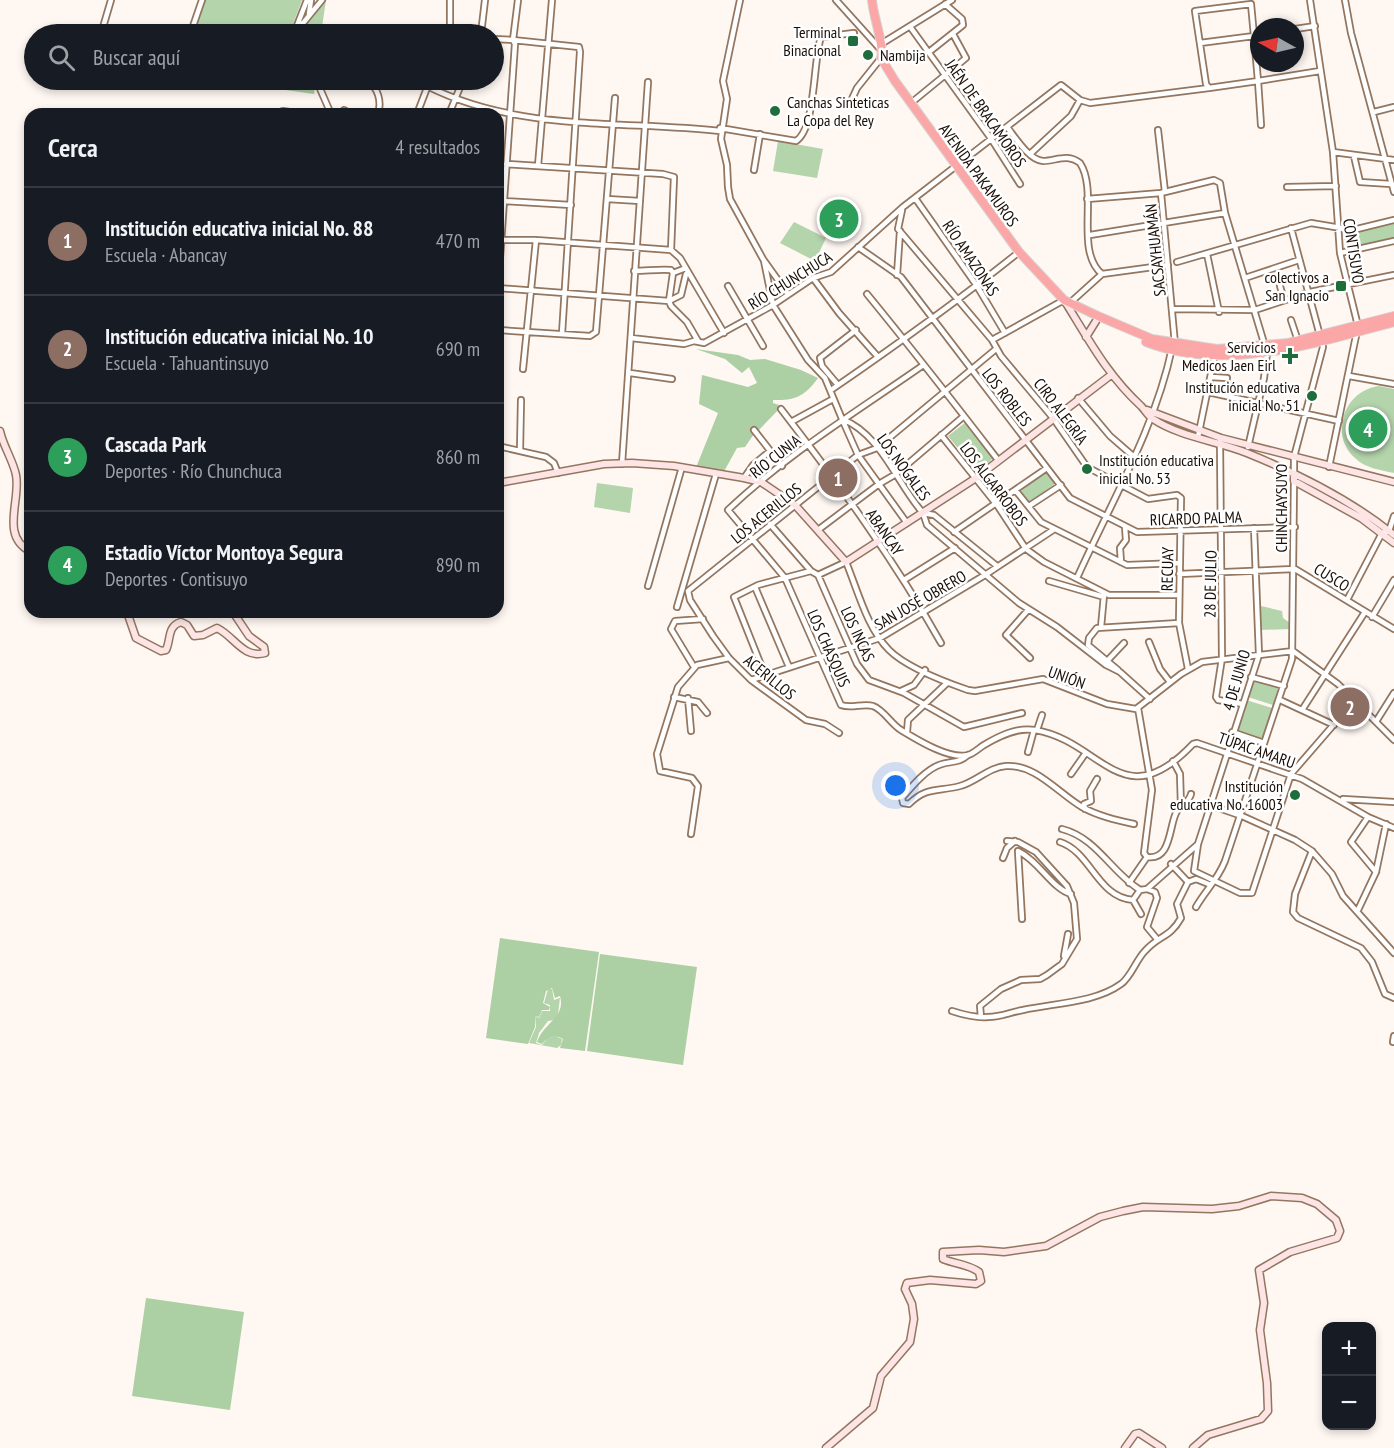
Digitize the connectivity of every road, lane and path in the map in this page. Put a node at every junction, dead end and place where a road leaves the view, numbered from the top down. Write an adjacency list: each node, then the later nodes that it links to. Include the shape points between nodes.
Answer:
1 (111, 0): 19 (street)
2 (202, 0): 20 (street)
3 (309, 0): 17 (street); 21 (street)
4 (322, 0): 17 (street)
5 (450, 0): 23 (street)
6 (485, 0): 24 (street)
7 (518, 0): 32 (street)
8 (552, 0): 33 (street)
9 (740, 0): 68 (street, via 723,81 727,99)
10 (836, 0): 35 (street)
11 (872, 0): 35 (highway)
12 (952, 0): 16 (street)
13 (1310, 0): 25 (street, CONTISUYO)
14 (1345, 0): 59 (street)
15 (1251, 2): 18 (street); 34 (street, via 1195,11)
16 (945, 4): 26 (street); 29 (street, via 963,22)
17 (309, 14): 22 (street)
18 (1254, 18)
19 (104, 24)
20 (194, 24)
21 (298, 24)
22 (301, 24)
23 (450, 24)
24 (482, 24)
25 (1315, 26): 27 (street); 37 (street, CONTISUYO)
26 (911, 28): 35 (street); 36 (street, JAÉN DE BRACAMOROS)
27 (1304, 28)
28 (854, 33): 70 (street, via 821,37 801,138 796,141)
29 (952, 34): 36 (street); 39 (street, via 966,57)
30 (1250, 37): 34 (street)
31 (504, 39): 32 (street)
32 (513, 39): 33 (street); 61 (street)
33 (548, 43): 62 (street); 63 (street, via 579,47)
34 (1200, 43): 42 (street)
35 (882, 52): 51 (street); 52 (highway, AVENIDA PAKAMUROS)
36 (929, 52): 39 (street, JAÉN DE BRACAMOROS)
37 (1320, 71): 40 (street); 72 (street, CONTISUYO)
38 (1258, 72): 40 (street)
39 (945, 76): 52 (street); 71 (street, JAÉN DE BRACAMOROS)
40 (1258, 81): 42 (street); 65 (street)
41 (648, 82): 66 (street)
42 (1209, 88): 50 (street, via 1090,103)
43 (321, 90): 54 (street)
44 (377, 90): 55 (street)
45 (426, 90): 56 (street)
46 (436, 90): 48 (street)
47 (459, 90): 48 (street)
48 (455, 98): 57 (street); 58 (street)
49 (615, 98): 64 (street)
50 (1080, 100): 67 (street, RÍO CHUNCHUCA, via 1061,85); 73 (street, via 1071,116)
51 (851, 101)
52 (911, 103): 80 (highway, AVENIDA PAKAMUROS)
53 (1394, 107): 59 (street)
54 (328, 108)
55 (380, 108)
56 (419, 108)
57 (451, 108)
58 (479, 108)
59 (1374, 112): 75 (street)
60 (504, 114): 61 (street)
61 (511, 115): 62 (street); 77 (street)
62 (542, 119): 63 (street); 78 (street)
63 (577, 123): 64 (street); 79 (street)
64 (611, 125): 66 (street); 81 (street)
65 (1261, 125)
66 (646, 126): 68 (street); 83 (street)
67 (1007, 127): 71 (street, RÍO CHUNCHUCA); 73 (street)
68 (720, 129): 70 (street); 118 (street, via 730,199)
69 (1158, 130): 90 (street)
70 (760, 135): 82 (street)
71 (992, 140): 80 (street, RÍO CHUNCHUCA); 84 (street, JAÉN DE BRACAMOROS)
72 (1333, 152): 74 (street); 86 (street, CONTISUYO)
73 (1030, 154): 92 (street, via 1041,160 1067,158 1080,163)
74 (1354, 156): 75 (street); 85 (street, via 1360,182)
75 (1387, 160): 76 (street); 85 (street)
76 (1394, 160)
77 (506, 164): 78 (street); 88 (street)
78 (538, 166): 79 (street)
79 (573, 168): 81 (street); 96 (street)
80 (956, 168): 91 (street, RÍO CHUNCHUCA); 114 (highway, AVENIDA PAKAMUROS)
81 (609, 170): 83 (street); 93 (street)
82 (754, 170)
83 (641, 174): 95 (street); 113 (street, via 674,177)
84 (1020, 184)
85 (1391, 184): 89 (street)
86 (1336, 186): 87 (street); 101 (street, CONTISUYO)
87 (1287, 187)
88 (504, 189)
89 (1394, 192)
90 (1163, 193): 92 (street, SACSAYHUAMÁN); 98 (street, via 1217,181); 100 (street, SACSAYHUAMÁN)
91 (915, 198): 97 (street, RÍO CHUNCHUCA); 132 (street, RÍO AMAZONAS)
92 (1087, 199): 104 (street)
93 (607, 200): 95 (street); 109 (street)
94 (504, 201): 96 (street)
95 (640, 201): 110 (street)
96 (571, 205): 108 (street)
97 (903, 207): 103 (street); 112 (street, RÍO CHUNCHUCA)
98 (1225, 213): 100 (street); 111 (street)
99 (1394, 219): 101 (street, via 1353,230)
100 (1164, 225): 104 (street); 120 (street, SACSAYHUAMÁN)
101 (1337, 227): 102 (street, via 1313,223); 115 (street, CONTISUYO)
102 (1291, 228): 111 (street); 117 (street, CHINCHAYSUYO)
103 (900, 231): 126 (street); 142 (street, CIRO ALEGRÍA)
104 (1090, 235): 125 (street, via 1090,258)
105 (504, 240): 106 (street)
106 (536, 240): 108 (street); 135 (street)
107 (1394, 241): 115 (street)
108 (570, 242): 109 (street); 137 (street)
109 (603, 245): 110 (street); 140 (street)
110 (637, 246): 113 (street); 122 (street)
111 (1235, 246): 116 (street); 129 (street)
112 (858, 248): 126 (street, LOS ROBLES); 128 (street, RÍO CHUNCHUCA, via 831,272)
113 (671, 250): 121 (street)
114 (1019, 252): 132 (street); 145 (highway, AVENIDA PAKAMUROS)
115 (1340, 253): 130 (street, CONTISUYO)
116 (1207, 254): 119 (street); 149 (street)
117 (1299, 260): 129 (street); 136 (street, CHINCHAYSUYO)
118 (764, 261): 138 (street); 146 (street)
119 (1177, 262)
120 (1168, 265): 125 (street); 147 (street, SACSAYHUAMÁN)
121 (686, 268): 123 (street); 124 (street)
122 (634, 271): 123 (street); 141 (street)
123 (673, 273): 144 (street)
124 (689, 274): 144 (street, via 681,295); 161 (street)
125 (1102, 274): 145 (street)
126 (897, 275): 151 (street, LOS ROBLES)
127 (1394, 275): 130 (street)
128 (813, 278): 138 (street, RÍO CHUNCHUCA); 159 (street)
129 (1245, 278): 148 (street)
130 (1346, 285): 136 (street); 156 (street, CONTISUYO)
131 (728, 286): 153 (street)
132 (977, 286): 142 (street); 162 (street, RÍO AMAZONAS)
133 (1280, 286): 143 (street)
134 (504, 288): 135 (street)
135 (532, 291): 137 (street); 158 (street)
136 (1310, 292): 143 (street); 165 (street, CHINCHAYSUYO)
137 (565, 294): 140 (street); 160 (street)
138 (789, 294): 146 (street, RÍO CHUNCHUCA)
139 (867, 294): 166 (street)
140 (600, 296): 141 (street); 160 (street, via 593,335)
141 (632, 298): 144 (street); 164 (street)
142 (956, 299): 151 (street); 167 (street, CIRO ALEGRÍA)
143 (1284, 300): 148 (street)
144 (669, 301): 169 (street, via 687,321)
145 (1067, 301): 152 (highway, AVENIDA PAKAMUROS); 162 (street); 163 (street)
146 (773, 305): 153 (street, RÍO CHUNCHUCA); 187 (street, LOS NOGALES)
147 (1173, 309): 149 (street); 171 (street, SACSAYHUAMÁN)
148 (1255, 310): 149 (street); 173 (street)
149 (1219, 312)
150 (1394, 316): 156 (highway, AVENIDA PAKAMUROS)
151 (930, 318): 166 (street); 178 (street, LOS ROBLES)
152 (1097, 318): 163 (street); 171 (highway, AVENIDA PAKAMUROS)
153 (748, 320): 161 (street, RÍO CHUNCHUCA); 170 (street)
154 (1291, 320): 168 (street)
155 (1394, 322): 156 (highway, AVENIDA PAKAMUROS)
156 (1357, 329): 165 (highway, AVENIDA PAKAMUROS); 181 (street, CONTISUYO)
157 (504, 330): 158 (street)
158 (529, 330): 160 (street); 177 (street)
159 (856, 330): 175 (street); 186 (street, via 820,358)
160 (562, 333)
161 (724, 333): 169 (street, RÍO CHUNCHUCA)
162 (1005, 333): 167 (street)
163 (1086, 337): 180 (street)
164 (631, 338): 169 (street, RÍO CHUNCHUCA); 179 (street)
165 (1321, 338): 168 (highway, AVENIDA PAKAMUROS); 173 (highway, AVENIDA PAKAMUROS); 195 (street, CHINCHAYSUYO, via 1323,347)
166 (905, 340): 175 (street); 176 (street)
167 (992, 340): 172 (street, CIRO ALEGRÍA)
168 (1298, 341): 173 (highway, AVENIDA PAKAMUROS)
169 (698, 342)
170 (763, 346)
171 (1173, 346): 174 (highway, AVENIDA PAKAMUROS); 197 (street, SACSAYHUAMÁN)
172 (996, 349): 178 (street, LOS ACERILLOS); 198 (street, CIRO ALEGRÍA)
173 (1267, 350): 174 (highway, AVENIDA PAKAMUROS); 193 (street)
174 (1216, 352): 182 (street)
175 (878, 357): 186 (street)
176 (922, 366): 188 (street); 199 (street, RÍO CUNIA)
177 (524, 369)
178 (970, 369): 188 (street, LOS ACERILLOS); 206 (street, LOS ROBLES)
179 (630, 372): 184 (street); 219 (street)
180 (1111, 375): 190 (street); 197 (street)
181 (1349, 376): 185 (street); 200 (street, CONTISUYO)
182 (1211, 377): 183 (street); 189 (street)
183 (1227, 378)
184 (672, 379)
185 (1394, 384)
186 (838, 385): 187 (street)
187 (831, 390): 191 (street, LOS NOGALES)
188 (947, 391): 196 (street); 211 (street, LOS ACERILLOS)
189 (1208, 392): 193 (street); 204 (street)
190 (1078, 398): 198 (street); 216 (street)
191 (833, 399): 199 (street, LOS NOGALES); 201 (street)
192 (521, 400): 212 (street)
193 (1258, 404): 195 (street); 208 (street)
194 (781, 410): 201 (street, ABANCAY)
195 (1305, 414): 200 (street); 217 (street, CHINCHAYSUYO)
196 (964, 416): 205 (street); 218 (street)
197 (1153, 416): 204 (street); 216 (street, SACSAYHUAMÁN)
198 (1053, 418): 206 (street); 236 (street, CIRO ALEGRÍA, via 1087,467)
199 (842, 419): 209 (street, RÍO CUNIA); 211 (street, LOS NOGALES, via 853,424); 215 (street)
200 (1339, 421): 222 (street, CONTISUYO)
201 (790, 422): 209 (street, ABANCAY)
202 (0, 430): 259 (street, via 17,477 10,527)
203 (754, 430): 213 (street)
204 (1199, 433): 207 (street)
205 (941, 435): 226 (street); 230 (street, LOS ALGARROBOS)
206 (1026, 440): 218 (street); 223 (street, RICARDO PALMA)
207 (1220, 441): 208 (street); 214 (street); 250 (street, 28 DE JULIO)
208 (1248, 445): 214 (street); 217 (street)
209 (808, 446): 220 (street, RÍO CUNIA); 227 (street, ABANCAY)
210 (504, 447): 212 (street)
211 (877, 448): 215 (street, LOS ACERILLOS); 226 (street, LOS NOGALES)
212 (520, 451): 224 (street, via 551,459)
213 (770, 451): 220 (street); 229 (street)
214 (1246, 453): 228 (street)
215 (858, 455): 227 (street, LOS ACERILLOS); 234 (street)
216 (1133, 456): 236 (street, SACSAYHUAMÁN)
217 (1294, 457): 222 (street); 228 (street, CHINCHAYSUYO)
218 (998, 460): 230 (street)
219 (622, 464): 221 (street); 224 (street)
220 (782, 466): 232 (street, RÍO CUNIA)
221 (682, 467): 225 (street); 279 (street)
222 (1329, 467): 233 (street)
223 (1047, 468): 235 (street, RICARDO PALMA); 237 (street)
224 (558, 473): 231 (street)
225 (716, 474): 229 (street); 284 (street)
226 (896, 474): 234 (street); 242 (street, LOS NOGALES)
227 (831, 476): 238 (street, LOS ACERILLOS); 239 (street, ABANCAY)
228 (1294, 477): 248 (street, CHINCHAYSUYO); 255 (street, via 1364,512)
229 (744, 478): 232 (street)
230 (976, 478): 240 (street, LOS ALGARROBOS); 242 (street)
231 (504, 482)
232 (761, 482): 238 (street); 256 (street, RÍO CUNIA, via 728,510)
233 (1394, 482)
234 (879, 484): 239 (street); 245 (street)
235 (1061, 485): 241 (street); 244 (street, RICARDO PALMA, via 1070,498)
236 (1120, 486): 244 (street, SACSAYHUAMÁN); 253 (street, RECUAY, via 1148,499 1180,496)
237 (1016, 491): 240 (street); 241 (street)
238 (795, 505): 246 (street, LOS ACERILLOS); 251 (street)
239 (851, 505): 251 (street); 257 (street, ABANCAY)
240 (997, 505): 254 (street); 262 (street, LOS ALGARROBOS)
241 (1029, 506): 252 (street)
242 (923, 513): 245 (street); 254 (street, LOS NOGALES, via 933,515); 261 (street, via 927,525)
243 (1394, 516): 255 (street)
244 (1106, 517): 247 (street, RICARDO PALMA); 260 (street, SACSAYHUAMÁN)
245 (907, 523): 257 (street)
246 (770, 524): 256 (street, LOS ACERILLOS); 269 (street)
247 (1125, 527): 253 (street, RICARDO PALMA, via 1137,532); 264 (street)
248 (1295, 527): 249 (street, RICARDO PALMA); 267 (street, CHINCHAYSUYO)
249 (1254, 528): 250 (street, RICARDO PALMA); 268 (street, 4 DE JUNIO)
250 (1223, 529): 253 (street, RICARDO PALMA); 270 (street, 28 DE JULIO)
251 (818, 530): 263 (street)
252 (1053, 530): 260 (street); 262 (street, SAN JOSÉ OBRERO)
253 (1180, 531): 265 (street, RECUAY)
254 (954, 532): 266 (street, LOS NOGALES)
255 (1388, 533): 258 (street); 283 (street)
256 (752, 540): 274 (street, LOS CHASQUIS); 291 (street, LOS ACERILLOS, via 690,588 687,594)
257 (878, 543): 263 (street); 276 (street, ABANCAY)
258 (1394, 543)
259 (24, 546)
260 (1091, 547): 264 (street); 275 (street, SACSAYHUAMÁN)
261 (955, 548): 273 (street); 276 (street)
262 (1026, 549): 266 (street, SAN JOSÉ OBRERO); 275 (street)
263 (846, 562): 272 (street); 295 (street, UNIÓN)
264 (1121, 562): 265 (street)
265 (1179, 563): 271 (street, RECUAY)
266 (997, 567): 273 (street, SAN JOSÉ OBRERO)
267 (1295, 569): 268 (street, CUSCO); 283 (street, CUSCO); 300 (street, CHINCHAYSUYO)
268 (1256, 570): 270 (street, CUSCO); 301 (street, 4 DE JUNIO)
269 (812, 571): 272 (street); 274 (street)
270 (1222, 573): 271 (street, CUSCO); 305 (street, 28 DE JULIO)
271 (1179, 574): 282 (street, RECUAY)
272 (818, 575): 299 (street, LOS INCAS)
273 (985, 575): 285 (street); 286 (street, SAN JOSÉ OBRERO)
274 (785, 578): 280 (street); 302 (street, LOS CHASQUIS)
275 (1077, 578): 281 (street)
276 (904, 580): 286 (street, ABANCAY)
277 (1394, 580): 288 (street)
278 (1049, 581): 281 (street)
279 (648, 586)
280 (755, 587): 308 (street); 313 (street, via 735,595 735,603)
281 (1104, 595): 282 (street); 293 (street)
282 (1179, 595): 292 (street, RECUAY)
283 (1347, 600): 287 (street, CUSCO)
284 (677, 607)
285 (1028, 610): 304 (street, via 1006,635); 311 (street)
286 (924, 612): 295 (street, SAN JOSÉ OBRERO); 298 (street, ABANCAY)
287 (1365, 612): 288 (street, CUSCO); 312 (street)
288 (1372, 617): 294 (street, CUSCO)
289 (129, 618): 290 (street, via 136,638 161,651 166,650 172,629 181,622 194,636 217,628 240,648 265,653)
290 (237, 618)
291 (703, 619): 303 (street, ACERILLOS); 307 (street, via 675,621 671,629)
292 (1179, 623): 293 (street); 309 (street, RECUAY)
293 (1101, 627): 306 (street, via 1091,634 1088,645)
294 (1394, 629)
295 (880, 638): 299 (street, SAN JOSÉ OBRERO); 310 (street, UNIÓN, via 895,655)
296 (1149, 642): 316 (street)
297 (1124, 643): 306 (street)
298 (941, 644)
299 (850, 648): 302 (street, SAN JOSÉ OBRERO); 319 (street, LOS INCAS, via 869,680)
300 (1293, 651): 301 (street); 312 (street); 318 (street, CHINCHAYSUYO)
301 (1259, 655): 305 (street); 314 (street, 4 DE JUNIO)
302 (821, 657): 308 (street, SAN JOSÉ OBRERO); 338 (street, LOS CHASQUIS, via 841,705 872,706)
303 (729, 658): 307 (street); 315 (street, ACERILLOS)
304 (1030, 658)
305 (1222, 658): 309 (street); 326 (street, 28 DE JULIO, via 1218,700)
306 (1108, 660): 311 (street)
307 (694, 667): 321 (street)
308 (789, 667): 313 (street, SAN JOSÉ OBRERO)
309 (1188, 669): 316 (street)
310 (925, 670): 317 (street, UNIÓN); 319 (street, via 914,685)
311 (1120, 672): 323 (street)
312 (1324, 673): 325 (street); 329 (street)
313 (765, 675): 315 (street, SAN JOSÉ OBRERO)
314 (1251, 677): 318 (street); 326 (street, 4 DE JUNIO)
315 (751, 680): 337 (street, ACERILLOS, via 806,720)
316 (1170, 682): 323 (street)
317 (947, 683): 327 (street); 328 (street, UNIÓN, via 975,691 1043,679 1107,704)
318 (1284, 686): 324 (street, CHINCHAYSUYO)
319 (900, 692): 327 (street, LOS INCAS)
320 (1394, 693): 333 (street)
321 (674, 697): 322 (street); 365 (street, via 657,765 660,771 692,778 698,786)
322 (688, 698): 330 (street, via 698,702); 336 (street)
323 (1150, 699): 328 (street)
324 (1280, 700): 329 (street); 341 (street, CHINCHAYSUYO)
325 (1355, 700): 333 (street); 334 (street)
326 (1243, 704): 339 (street, 4 DE JUNIO)
327 (925, 705): 331 (street, LOS INCAS, via 964,728); 338 (street, via 908,720)
328 (1138, 708): 350 (street)
329 (1302, 710): 334 (street)
330 (707, 713)
331 (1022, 713)
332 (1042, 716): 335 (street)
333 (1377, 720): 340 (street)
334 (1334, 725): 349 (street)
335 (1036, 730): 342 (street); 344 (street, via 1068,742); 345 (street, via 1006,733)
336 (692, 731)
337 (839, 732)
338 (907, 732): 345 (street, via 942,752)
339 (1232, 732): 341 (street); 343 (street, 4 DE JUNIO)
340 (1394, 740)
341 (1264, 743): 347 (street, CHINCHAYSUYO)
342 (1028, 752)
343 (1226, 752): 346 (street, TÚPAC AMARU, via 1192,744); 347 (street, TÚPAC AMARU); 355 (street, 4 DE JUNIO)
344 (1085, 754): 348 (street); 350 (street, via 1121,774)
345 (968, 755): 357 (street, via 931,770 902,798 903,803 909,804 916,795 932,790 964,785 1004,766 1017,766 1034,773)
346 (1173, 761): 350 (street, TÚPAC AMARU); 356 (street, via 1180,774)
347 (1257, 762): 349 (street, TÚPAC AMARU); 358 (street, CHINCHAYSUYO)
348 (1071, 774)
349 (1292, 774): 353 (street, TÚPAC AMARU); 364 (street)
350 (1151, 775): 371 (street)
351 (1096, 779): 357 (street)
352 (1191, 794): 356 (street)
353 (1340, 799): 354 (street); 359 (street, TÚPAC AMARU)
354 (1394, 802)
355 (1210, 805): 358 (street); 369 (street, 4 DE JUNIO)
356 (1181, 807): 371 (street, via 1166,847 1154,857)
357 (1085, 809): 360 (street)
358 (1242, 816): 364 (street); 377 (street, CHINCHAYSUYO)
359 (1368, 817): 361 (street, TÚPAC AMARU); 374 (street, via 1351,842)
360 (1134, 824)
361 (1386, 824): 362 (street, TÚPAC AMARU); 374 (street)
362 (1394, 828)
363 (1062, 829): 376 (street, via 1084,837)
364 (1273, 831): 370 (street); 377 (street, via 1252,893 1240,893)
365 (691, 834)
366 (1007, 840): 367 (street)
367 (1015, 841): 372 (street); 380 (street, via 1036,852)
368 (1060, 842): 381 (street, via 1073,850 1111,892)
369 (1198, 844): 373 (street); 377 (street, 4 DE JUNIO, via 1193,868)
370 (1312, 851): 383 (street, via 1332,874 1343,896); 390 (street, via 1295,894 1293,912 1361,948 1372,962 1383,990)
371 (1147, 857): 376 (street)
372 (1003, 858)
373 (1171, 864): 375 (street); 378 (street)
374 (1376, 872): 383 (street)
375 (1188, 882): 377 (street, via 1196,879); 387 (street, via 1177,904 1177,925 1168,936)
376 (1128, 883): 379 (street)
377 (1214, 883): 382 (street, CHINCHAYSUYO)
378 (1147, 888): 379 (street); 387 (street, via 1157,898 1147,927)
379 (1140, 890): 381 (street)
380 (1071, 894): 385 (street, via 1018,851); 389 (street, via 1077,939)
381 (1133, 900): 384 (street)
382 (1196, 907)
383 (1358, 910): 388 (street)
384 (1141, 914)
385 (1022, 919)
386 (1068, 934): 389 (street)
387 (1157, 939): 392 (street, via 1122,984 1106,992 1005,1016)
388 (1394, 952)
389 (1064, 959): 392 (street, via 1040,979 1021,980 993,994 980,1006)
390 (1394, 998)
391 (952, 1011): 392 (street)
392 (981, 1017)
393 (826, 1448): 396 (street, via 873,1408 881,1376 910,1342 914,1319 905,1289 907,1283 981,1281 979,1272 947,1261 943,1252 1004,1252 1046,1246 1101,1217 1143,1207 1212,1209 1271,1196 1317,1203 1336,1220 1340,1231 1337,1238 1290,1252 1259,1270 1268,1411 1261,1419 1208,1435)
394 (1125, 1448): 395 (street, via 1139,1433)
395 (1162, 1448)
396 (1193, 1448)

